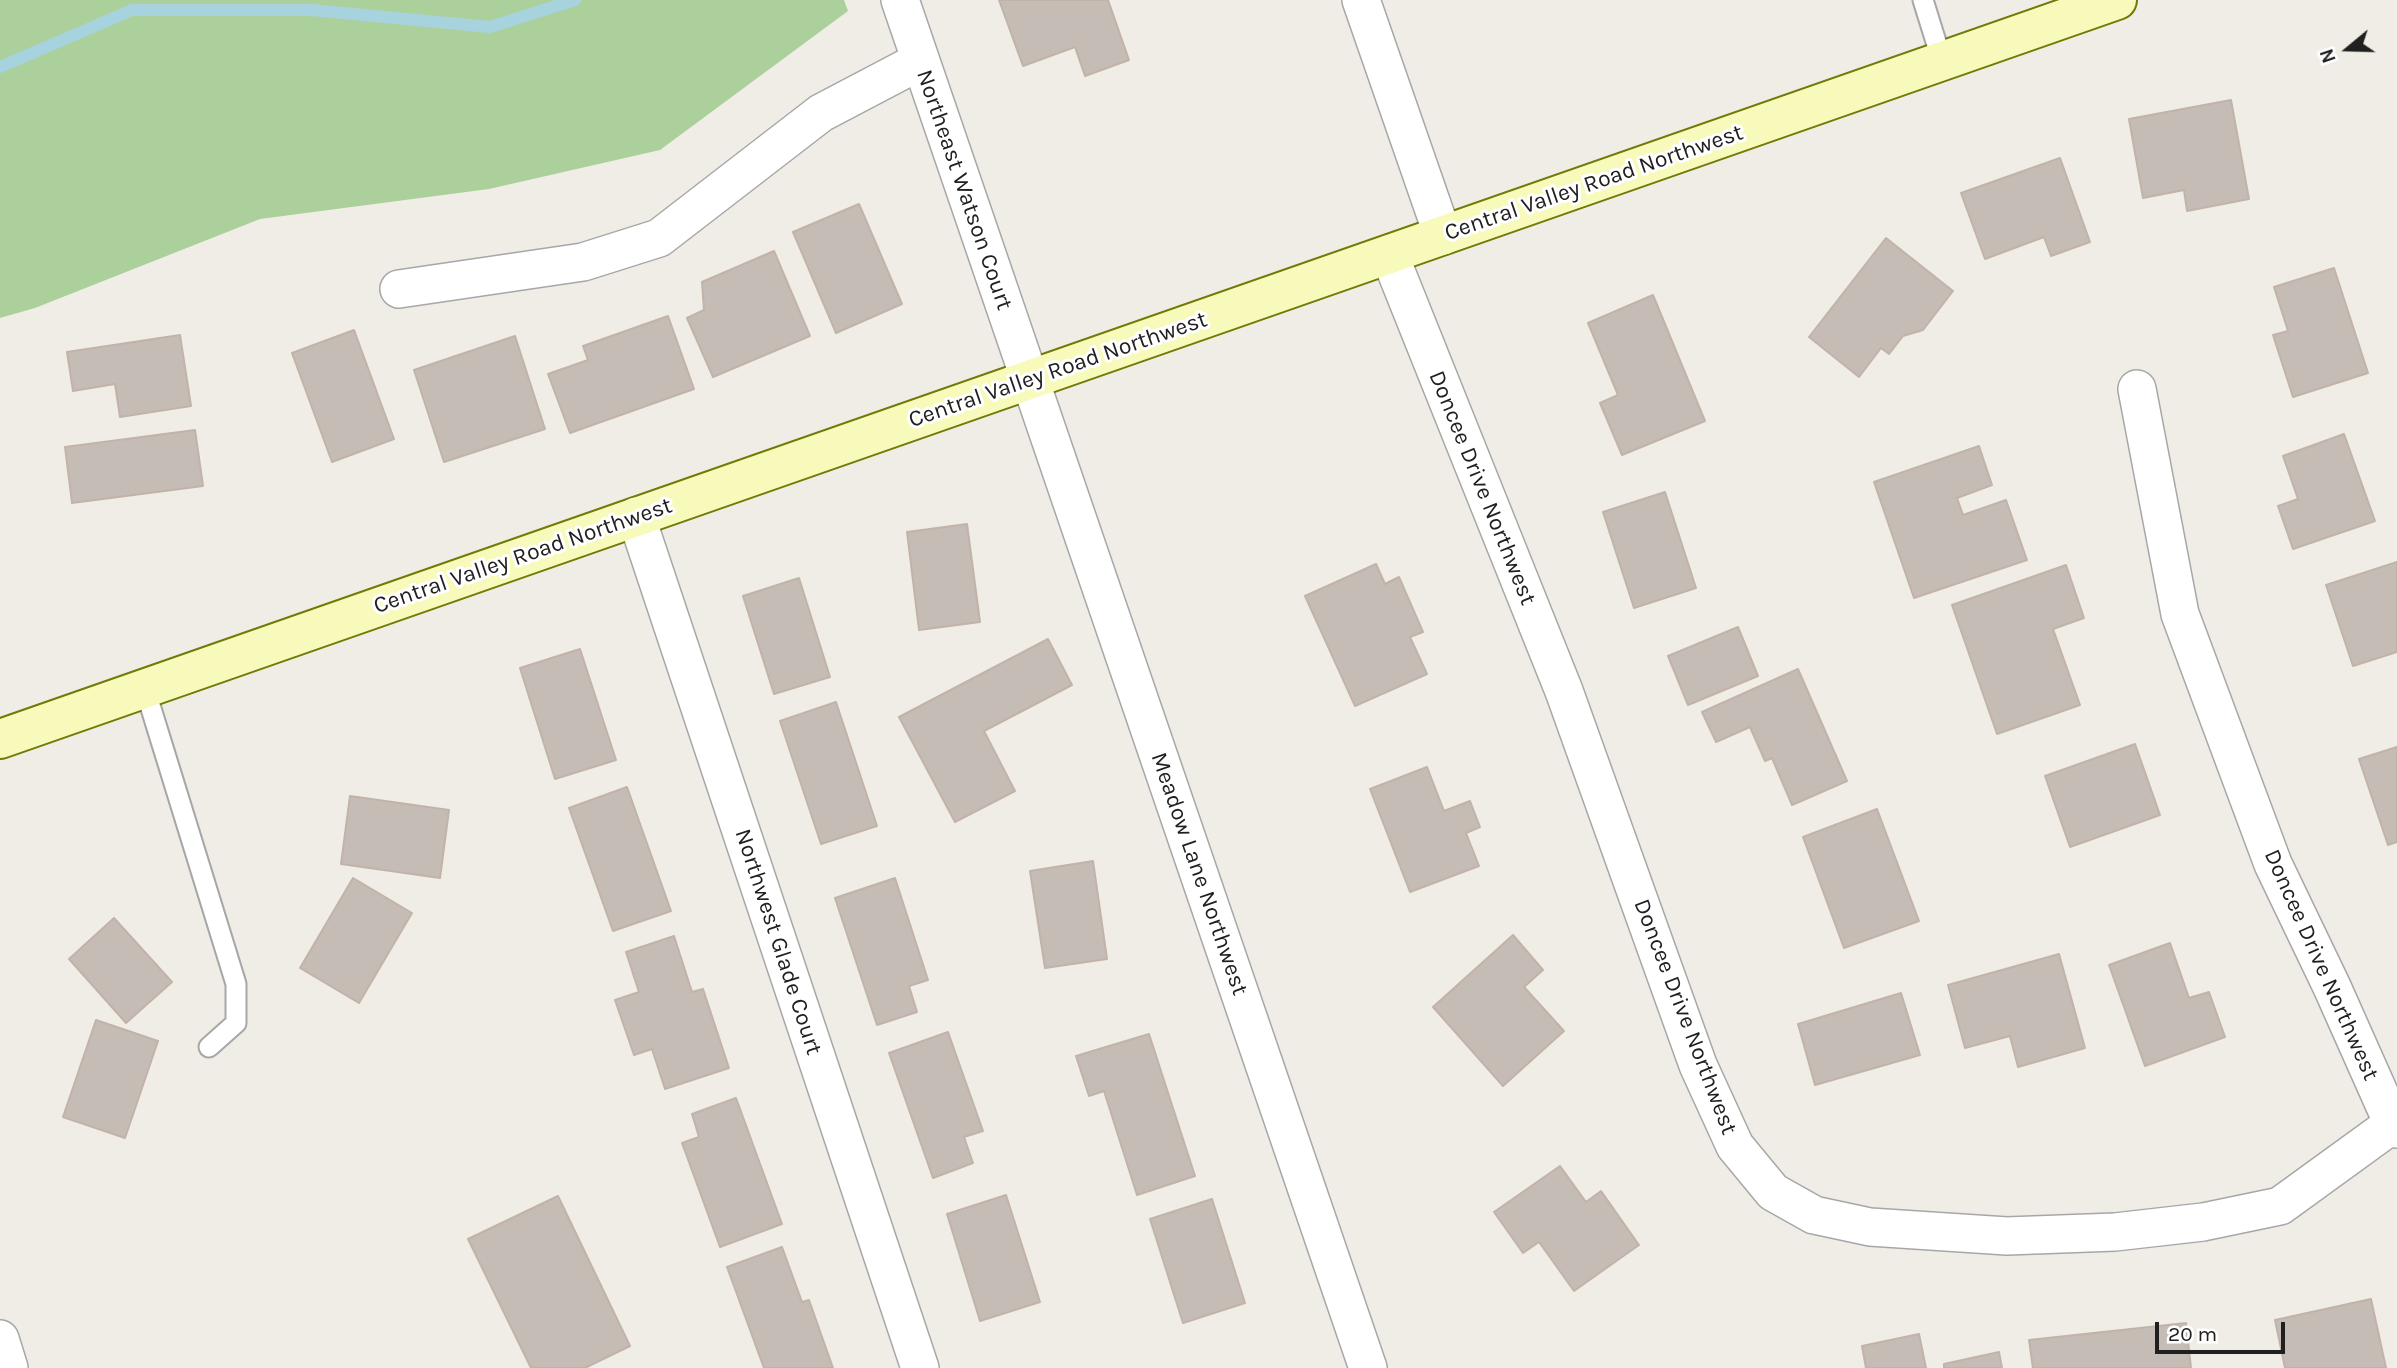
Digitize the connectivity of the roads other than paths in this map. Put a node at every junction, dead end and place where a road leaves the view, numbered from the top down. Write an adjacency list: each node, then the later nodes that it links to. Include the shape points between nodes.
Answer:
1 (900, 0): 5 (street, Northeast Watson Court)
2 (1361, 0): 7 (street)
3 (1923, 0): 6 (lane)
4 (2117, 0): 6 (main road, Central Valley Road Northwest)
5 (920, 61): 9 (street, via 821,113 659,237 583,262); 10 (street, Northeast Watson Court)
6 (1942, 61): 7 (main road, Central Valley Road Northwest)
7 (1443, 236): 8 (main road, Central Valley Road Northwest)
8 (1388, 254): 10 (main road, Central Valley Road Northwest); 16 (street, Doncee Drive Northwest, via 1563,691 1698,1065 1735,1146 1773,1192 1814,1215 1870,1227 2007,1236 2115,1233 2280,1206)
9 (399, 289)
10 (1029, 381): 12 (main road, Central Valley Road Northwest); 20 (street, Meadow Lane Northwest)
11 (2137, 389): 16 (street, Doncee Drive Northwest, via 2180,614 2273,864)
12 (636, 516): 13 (main road, Central Valley Road Northwest); 19 (street, Northwest Glade Court)
13 (145, 689): 14 (main road, Central Valley Road Northwest); 15 (lane, via 236,984 236,1023)
14 (0, 739)
15 (209, 1047)
16 (2395, 1126)
17 (0, 1339): 18 (street)
18 (9, 1368)
19 (920, 1368)
20 (1368, 1368)

